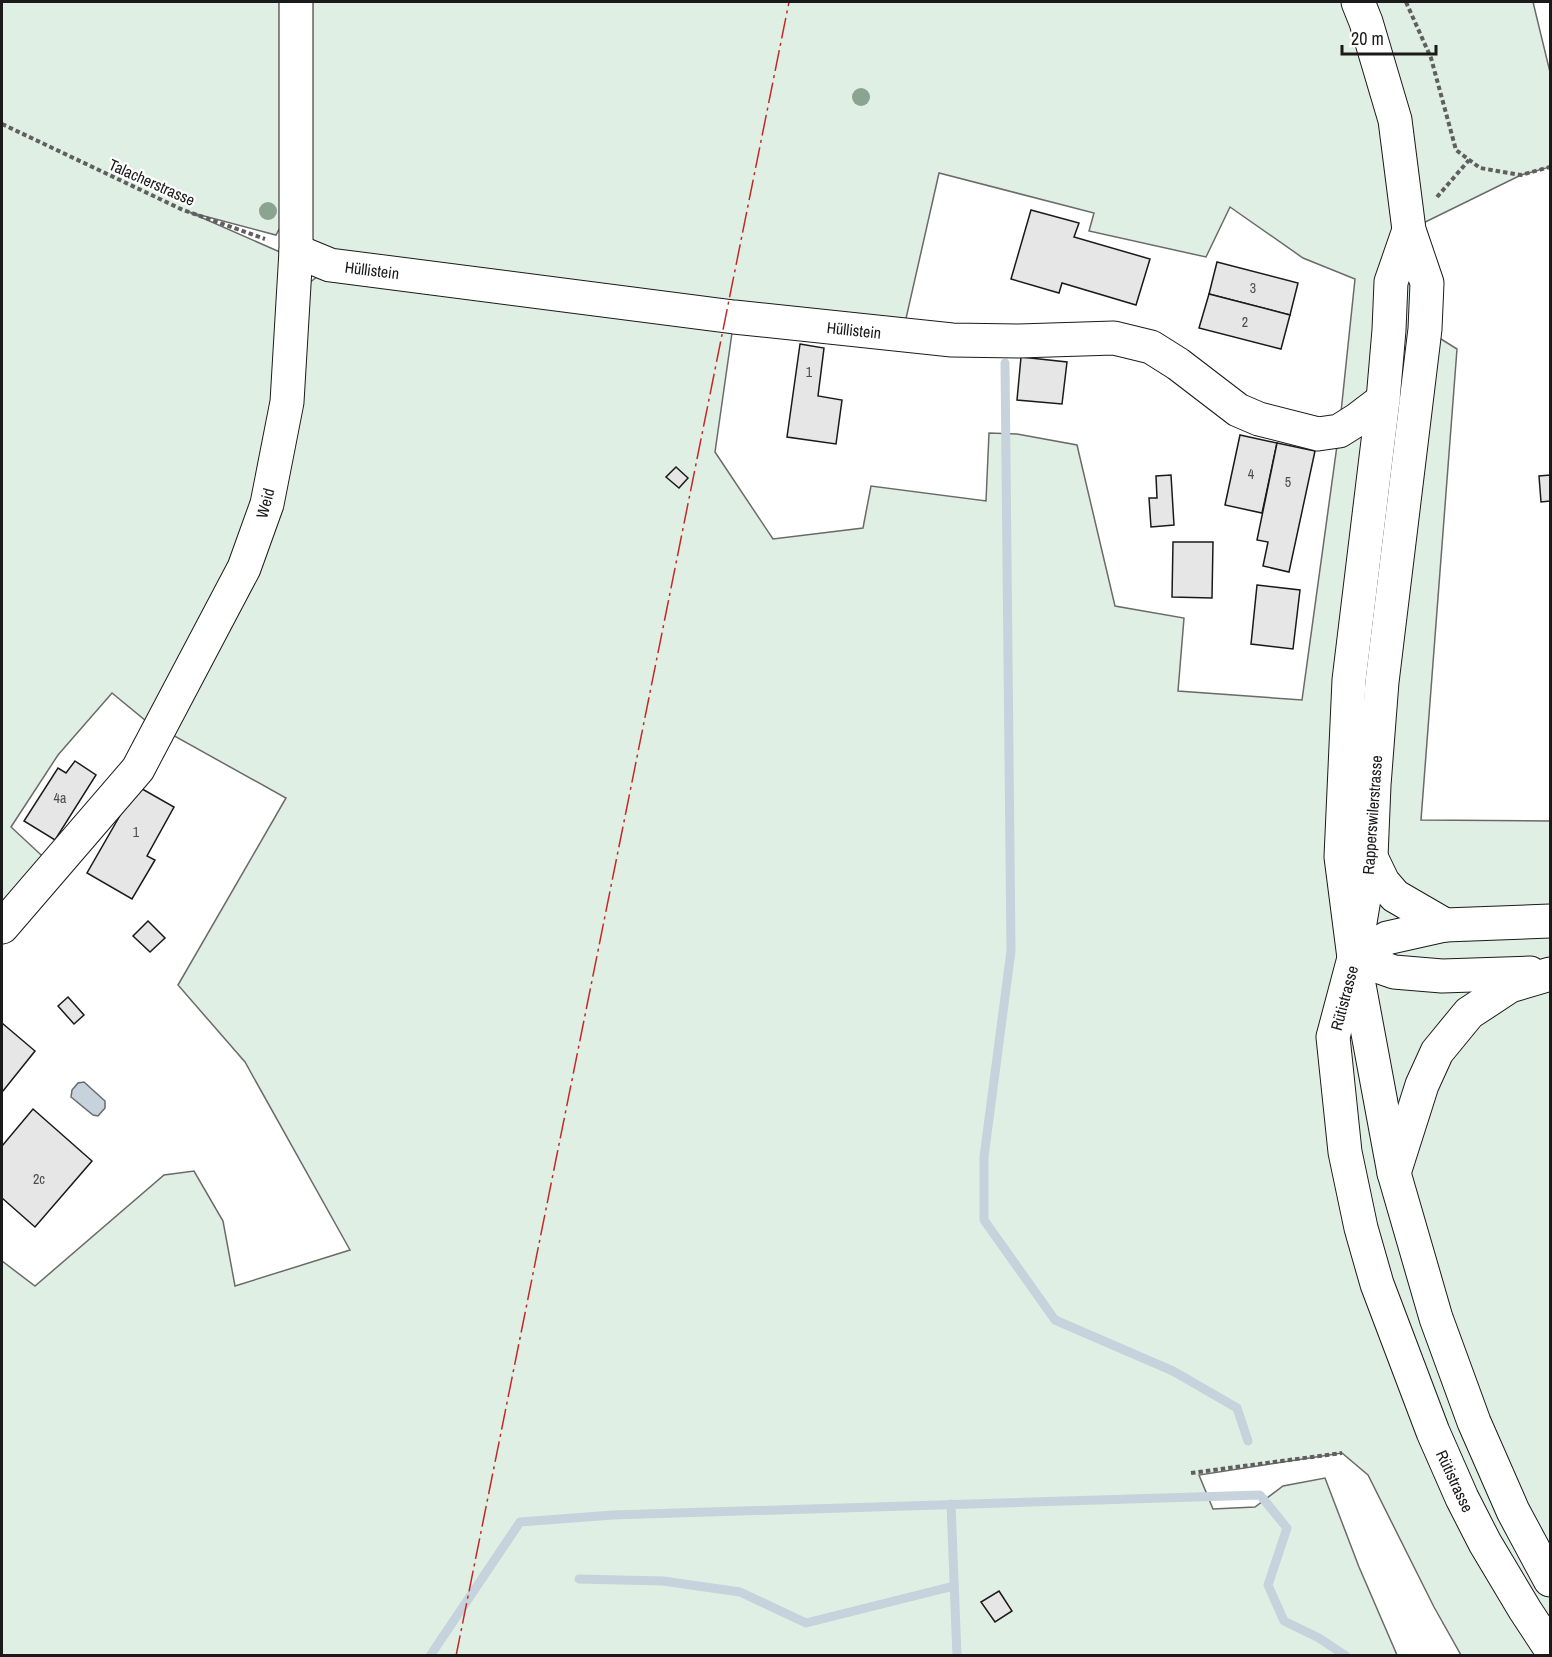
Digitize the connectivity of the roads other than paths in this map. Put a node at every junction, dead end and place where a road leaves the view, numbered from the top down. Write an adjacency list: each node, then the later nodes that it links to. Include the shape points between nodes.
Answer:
1 (296, 2): 4 (main road, Weid)
2 (1358, 2): 3 (main road, Rapperswilerstrasse, via 1395,120)
3 (1409, 230): 5 (main road, Rapperswilerstrasse, via 1391,282); 6 (main road, Rapperswilerstrasse, via 1427,283 1425,329 1382,682)
4 (296, 251): 5 (main road, Hüllistein, via 330,265 734,317 952,340 1114,338 1151,347 1238,410 1318,434 1339,431); 9 (main road, Weid, via 287,402 267,504 244,568 138,769)
5 (1383, 400): 10 (main road, Rapperswilerstrasse, via 1349,680 1341,857)
6 (1371, 857): 8 (main road, via 1395,896); 10 (main road, Rapperswilerstrasse)
7 (1551, 921): 8 (main road)
8 (1445, 925): 10 (main road, via 1387,938)
9 (2, 927)
10 (1354, 958): 11 (main road, via 1394,972 1442,976); 12 (main road, Rütistrasse); 14 (main road, Rütistrasse, via 1333,1036 1346,1152 1361,1228 1377,1284 1437,1442 1485,1543)
11 (1551, 973): 12 (main road, via 1510,986 1469,1013 1437,1052 1422,1085)
12 (1394, 1173): 13 (main road, Rütistrasse, via 1436,1318 1474,1422 1513,1511)
13 (1551, 1580)
14 (1551, 1648)

